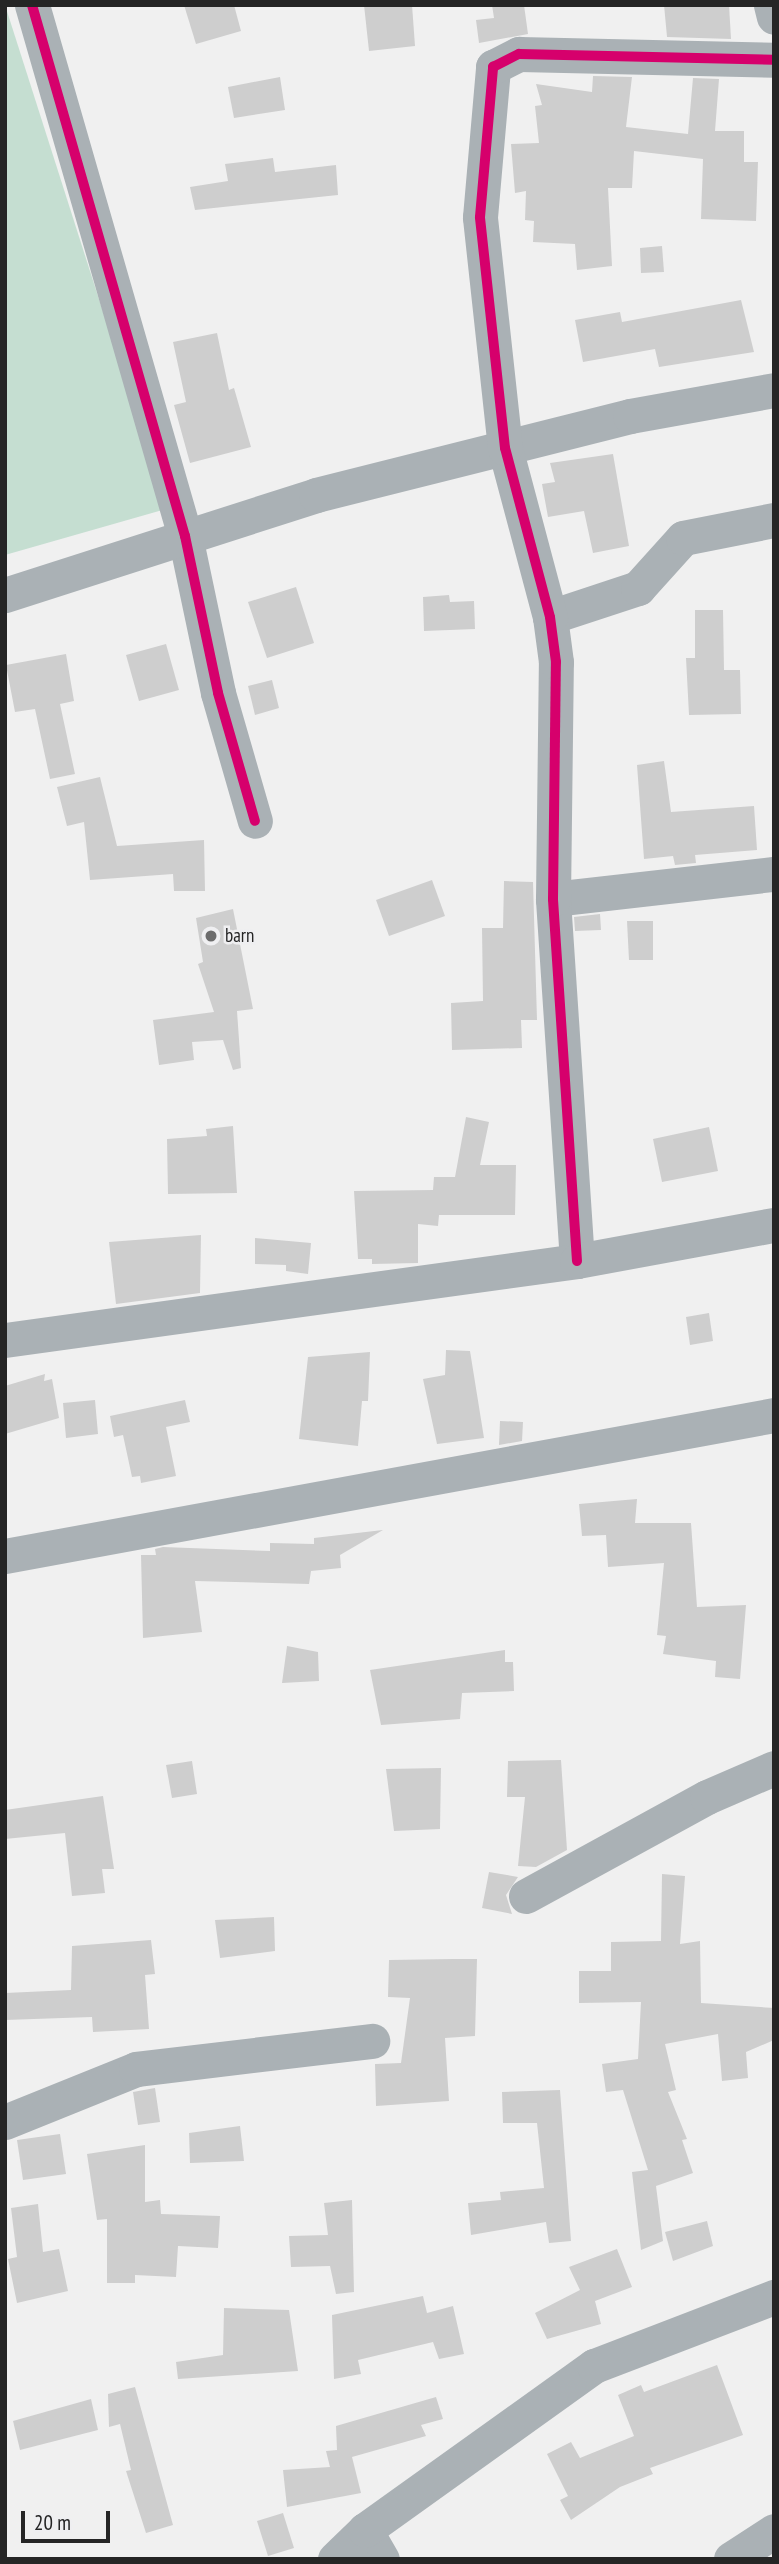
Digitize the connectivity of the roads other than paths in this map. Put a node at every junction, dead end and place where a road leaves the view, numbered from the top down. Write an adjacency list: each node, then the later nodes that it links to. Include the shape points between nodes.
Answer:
1 (32, 5): 8 (street)
2 (772, 5): 3 (street)
3 (774, 17)
4 (774, 60): 6 (street, via 519,54 493,67 480,217)
5 (774, 390): 6 (street, via 630,416)
6 (505, 448): 8 (street); 10 (street)
7 (774, 520): 10 (street, via 683,538 638,588)
8 (185, 536): 9 (street); 11 (street, via 218,693)
9 (5, 595)
10 (550, 617): 13 (street, via 557,716)
11 (255, 821)
12 (774, 874): 13 (street)
13 (553, 899): 15 (street)
14 (774, 1226): 15 (street)
15 (577, 1261): 16 (street)
16 (5, 1340)
17 (774, 1415): 18 (street)
18 (5, 1556)
19 (774, 1768): 20 (street, via 707,1797)
20 (526, 1896)
21 (372, 2041): 22 (street, via 136,2069)
22 (5, 2122)
23 (774, 2297): 25 (street, via 594,2367)
24 (774, 2531): 27 (street)
25 (373, 2545): 26 (street)
26 (335, 2559)
27 (731, 2559)

